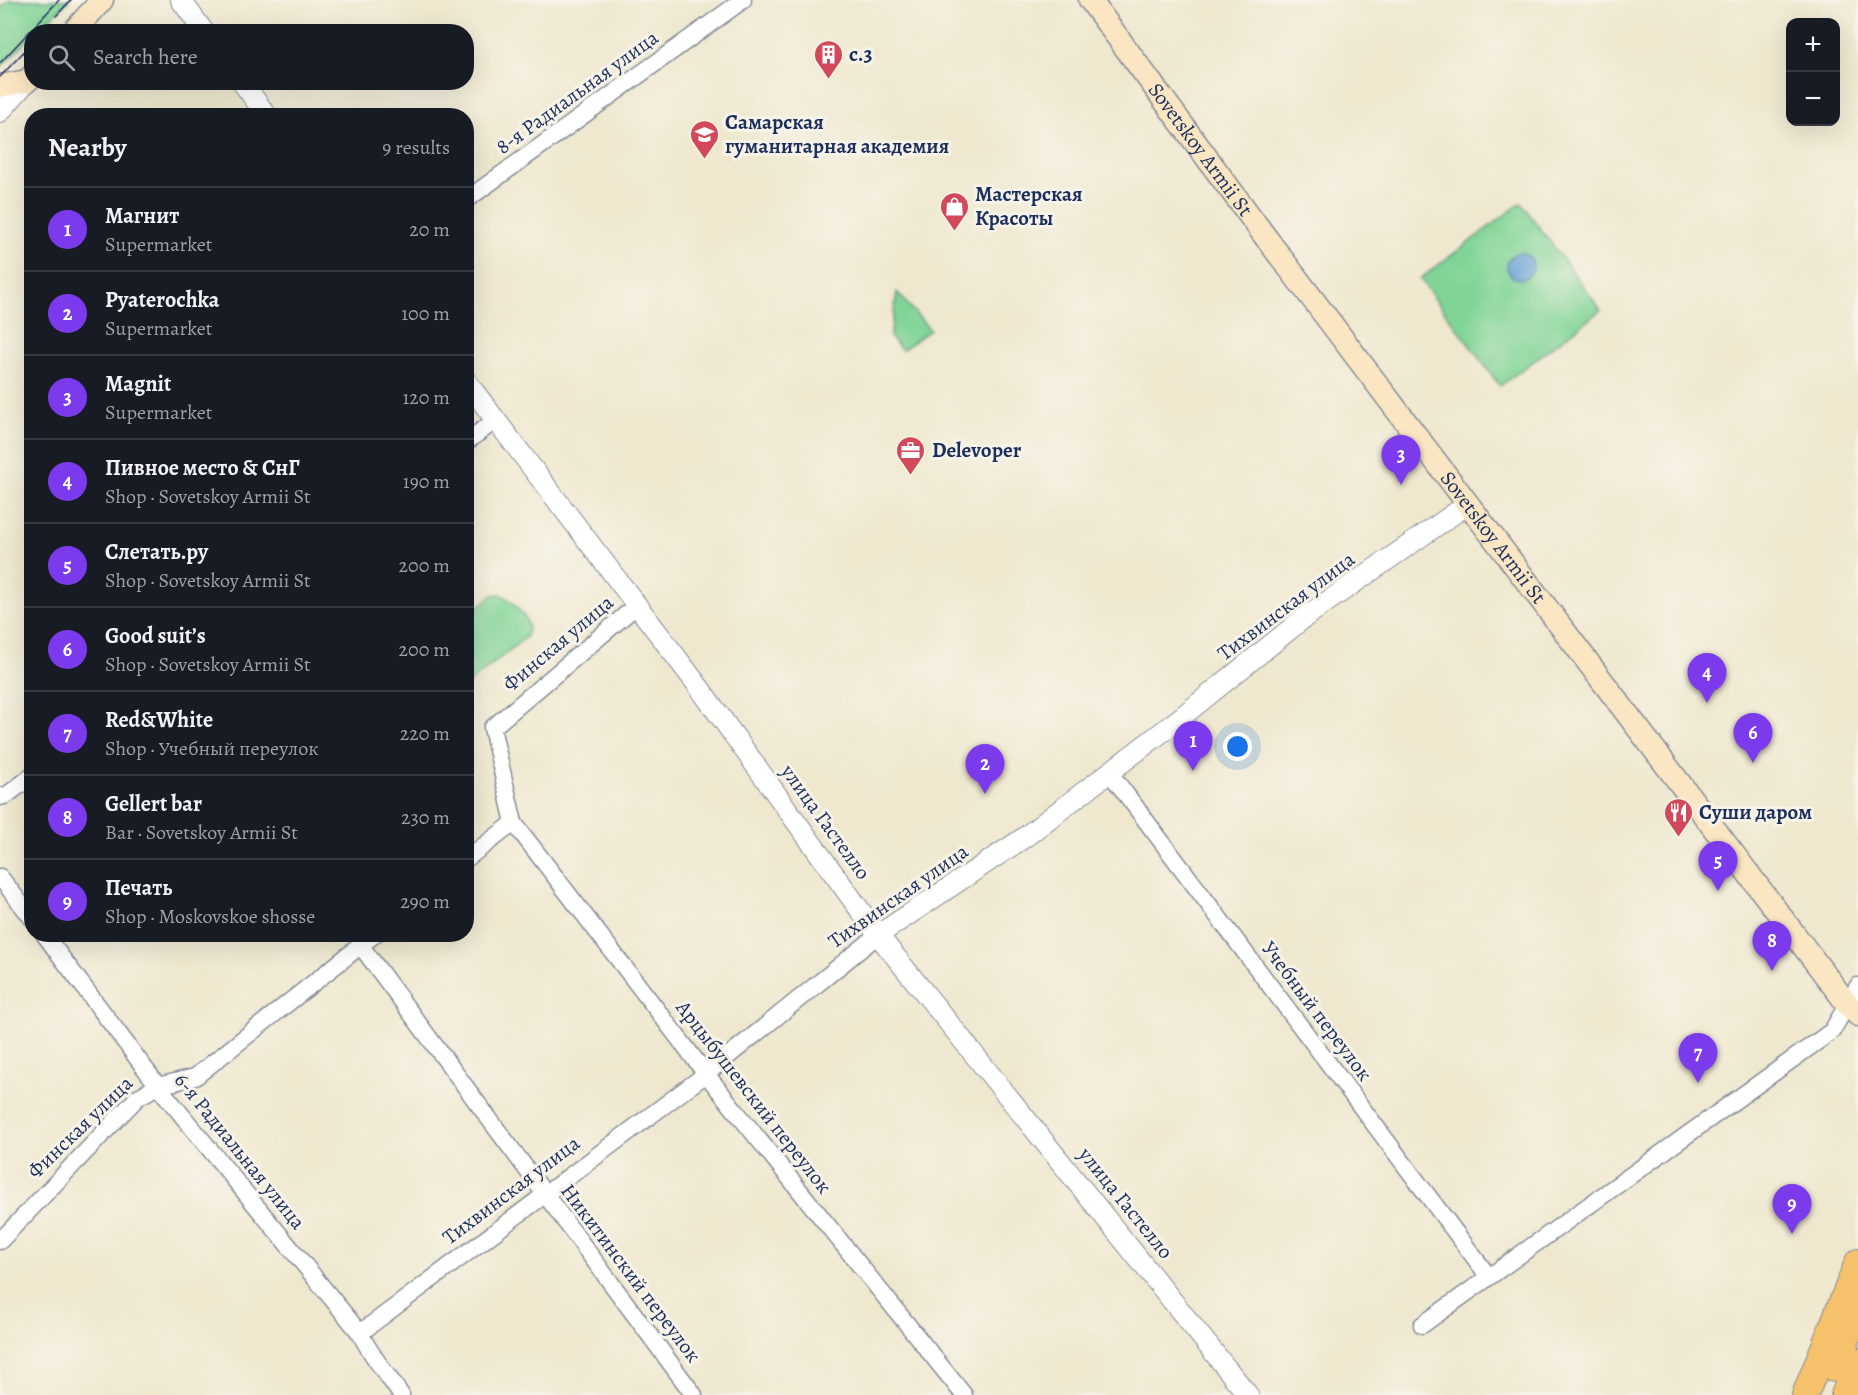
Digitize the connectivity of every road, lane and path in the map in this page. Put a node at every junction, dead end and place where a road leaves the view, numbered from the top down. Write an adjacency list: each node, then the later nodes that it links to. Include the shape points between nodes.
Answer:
1 (102, 0): 5 (main road)
2 (181, 0): 6 (street)
3 (743, 0): 13 (street, 8-я Радиальная улица)
4 (1090, 0): 17 (main road, Sovetskoy Armii St)
5 (80, 24)
6 (198, 24)
7 (24, 80): 9 (main road)
8 (24, 85): 12 (street)
9 (0, 86)
10 (248, 90): 11 (street)
11 (261, 108)
12 (0, 112)
13 (474, 194)
14 (474, 391): 15 (street, улица Гастелло)
15 (496, 420): 16 (street); 18 (street, улица Гастелло)
16 (474, 436)
17 (1468, 504): 19 (street, Тихвинская улица, via 1305,617); 30 (main road, Sovetskoy Armii St)
18 (636, 606): 22 (street, Финская улица, via 492,728); 26 (street, улица Гастелло)
19 (1110, 773): 26 (street, Тихвинская улица, via 1025,837); 36 (street, Учебный переулок)
20 (24, 782): 21 (street)
21 (0, 797)
22 (514, 824): 23 (street); 31 (street, Арцыбушевский переулок)
23 (474, 853)
24 (0, 877): 25 (street)
25 (24, 908)
26 (878, 935): 31 (street, Тихвинская улица); 44 (street, улица Гастелло)
27 (50, 942): 32 (street, 6-я Радиальная улица)
28 (366, 942): 29 (street, Финская улица)
29 (361, 946): 32 (street, Финская улица, via 195,1077); 33 (street, Никитинский переулок)
30 (1855, 1002): 36 (street, via 1832,1030)
31 (706, 1074): 33 (street, Тихвинская улица); 43 (street, Арцыбушевский переулок)
32 (158, 1086): 34 (street, Финская улица, via 138,1097); 39 (street, 6-я Радиальная улица)
33 (544, 1195): 39 (street, Тихвинская улица); 42 (street, Никитинский переулок)
34 (0, 1240)
35 (1858, 1262): 45 (main road)
36 (1489, 1277): 38 (street)
37 (1858, 1311): 46 (main road)
38 (1422, 1325)
39 (360, 1333): 41 (street, 6-я Радиальная улица)
40 (1858, 1361): 47 (main road)
41 (401, 1395)
42 (694, 1395)
43 (964, 1395)
44 (1248, 1395)
45 (1805, 1395)
46 (1824, 1395)
47 (1844, 1395)

